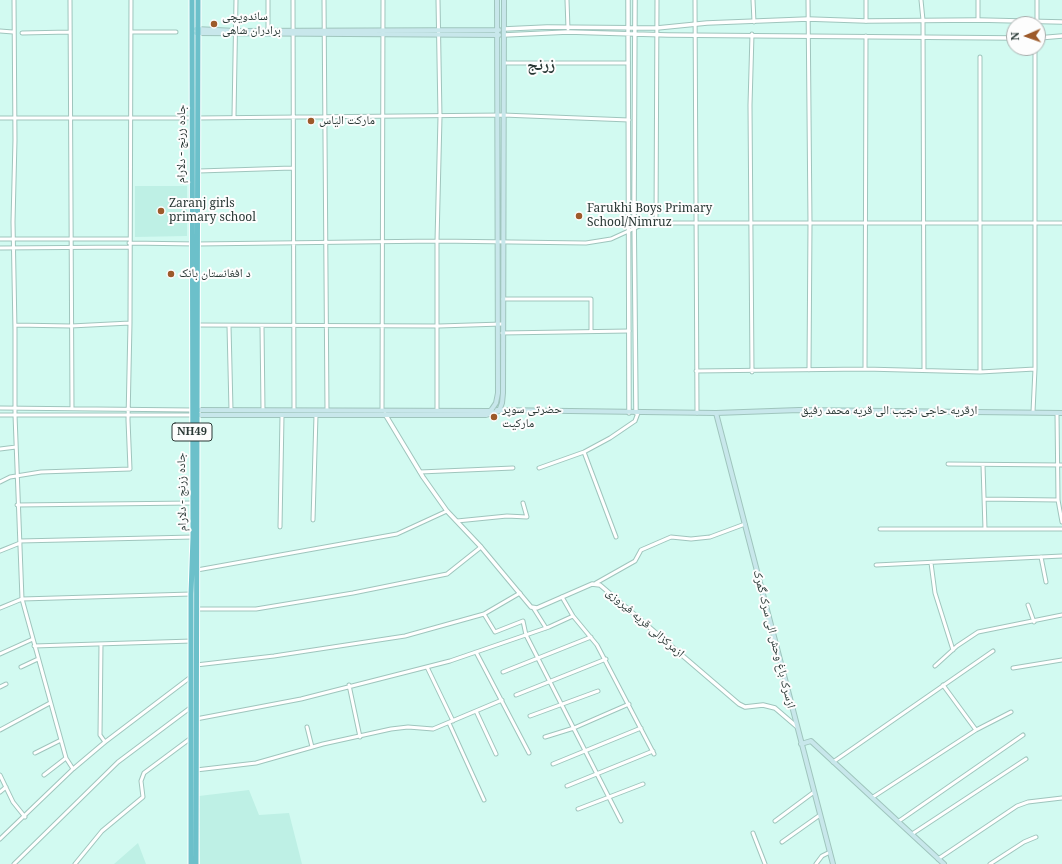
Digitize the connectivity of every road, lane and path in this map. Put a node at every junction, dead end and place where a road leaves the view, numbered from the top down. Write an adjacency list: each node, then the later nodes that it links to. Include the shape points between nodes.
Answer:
1 (14, 0): 46 (street)
2 (70, 0): 47 (street)
3 (131, 0): 48 (street)
4 (192, 0): 42 (highway, جاده زرنج - دلارام / NH49)
5 (198, 0): 43 (highway, جاده زرنج - دلارام / NH49)
6 (236, 0): 54 (street)
7 (268, 0): 50 (street)
8 (293, 0): 51 (street)
9 (324, 0): 40 (street)
10 (383, 0): 55 (street)
11 (438, 0): 44 (street)
12 (497, 0): 41 (main road)
13 (504, 0): 39 (main road)
14 (567, 0): 35 (street)
15 (628, 0): 36 (street)
16 (635, 0): 37 (street)
17 (657, 0): 38 (street)
18 (695, 0): 34 (street)
19 (753, 0): 31 (street)
20 (808, 0): 26 (street)
21 (866, 0): 29 (street)
22 (921, 0): 27 (street)
23 (978, 0): 28 (street)
24 (1037, 0): 25 (street)
25 (1037, 16)
26 (808, 19): 29 (street); 31 (street); 64 (street)
27 (923, 20): 28 (street); 29 (street); 67 (street)
28 (978, 20): 30 (street)
29 (866, 21)
30 (1006, 21)
31 (754, 22): 34 (street)
32 (1046, 22): 33 (street)
33 (1062, 22)
34 (695, 24): 38 (street); 62 (street)
35 (568, 27): 36 (street); 39 (street); 52 (street)
36 (628, 28): 37 (street); 56 (street)
37 (635, 28): 38 (street); 57 (street)
38 (657, 28): 61 (street)
39 (504, 29): 41 (main road); 60 (main road)
40 (324, 30): 51 (main road); 55 (main road); 63 (street)
41 (497, 30): 44 (main road); 59 (main road)
42 (192, 31): 43 (main road); 85 (highway, جاده زرنج - دلارام / NH49)
43 (198, 31): 54 (main road); 86 (highway, جاده زرنج - دلارام / NH49)
44 (438, 31): 55 (main road); 59 (main road); 82 (street)
45 (0, 32): 46 (street)
46 (13, 32): 84 (street)
47 (70, 32): 53 (street); 80 (street)
48 (132, 32): 49 (street); 81 (street)
49 (176, 32)
50 (268, 32): 51 (main road); 54 (main road)
51 (293, 32): 63 (main road); 78 (street)
52 (568, 32): 56 (street); 60 (street)
53 (22, 33)
54 (236, 33): 77 (street)
55 (383, 33): 63 (main road); 79 (street)
56 (628, 34): 57 (street); 73 (street)
57 (635, 34): 61 (street); 99 (street)
58 (752, 34): 62 (street); 64 (street); 92 (street)
59 (497, 35): 60 (main road); 75 (main road)
60 (504, 35): 72 (main road)
61 (657, 35): 62 (street); 90 (street)
62 (696, 35): 91 (street)
63 (324, 36): 74 (street)
64 (808, 36): 65 (street); 93 (street)
65 (866, 36): 67 (street); 94 (street)
66 (1062, 36): 68 (street)
67 (922, 37): 69 (street); 95 (street)
68 (1046, 37)
69 (1006, 38)
70 (1035, 56): 97 (street)
71 (980, 57): 96 (street)
72 (504, 63): 73 (street); 76 (main road)
73 (628, 63): 87 (street)
74 (324, 115): 78 (street); 79 (street); 105 (street)
75 (497, 115): 76 (street); 82 (street); 109 (main road)
76 (503, 115): 87 (street); 110 (main road)
77 (234, 116): 78 (street); 86 (street)
78 (292, 116): 88 (street)
79 (382, 116): 82 (street); 106 (street)
80 (70, 117): 81 (street); 84 (street); 102 (street)
81 (131, 117): 85 (street); 107 (street)
82 (440, 117): 104 (street)
83 (0, 118): 84 (street)
84 (14, 118): 103 (street)
85 (192, 118): 86 (street); 111 (highway, جاده زرنج - دلارام / NH49)
86 (198, 118): 89 (highway, جاده زرنج - دلارام / NH49)
87 (629, 120): 100 (street)
88 (292, 168): 89 (street); 108 (street)
89 (199, 171): 112 (highway, جاده زرنج - دلارام / NH49)
90 (656, 223): 91 (street); 99 (street, via 646,223)
91 (697, 223): 92 (street); 135 (street)
92 (751, 223): 93 (street); 136 (street)
93 (810, 223): 94 (street); 133 (street)
94 (865, 224): 95 (street); 131 (street)
95 (922, 224): 96 (street); 134 (street)
96 (979, 224): 97 (street); 137 (street)
97 (1036, 224): 98 (street); 132 (street)
98 (1062, 224)
99 (634, 228): 100 (street); 151 (street)
100 (628, 231): 110 (street, via 611,239 586,243); 128 (street)
101 (0, 239): 103 (street)
102 (71, 239): 103 (street); 107 (street); 113 (street)
103 (13, 240): 115 (street)
104 (437, 241): 106 (street); 109 (street); 127 (street)
105 (326, 242): 106 (street); 108 (street); 125 (street)
106 (381, 242): 126 (street)
107 (130, 243): 111 (street); 113 (street); 117 (street)
108 (293, 243): 112 (street); 121 (street)
109 (498, 243): 110 (street); 118 (main road)
110 (503, 243): 116 (main road)
111 (191, 244): 112 (street); 120 (highway, جاده زرنج - دلارام / NH49)
112 (198, 244): 120 (highway, جاده زرنج - دلارام / NH49)
113 (71, 247): 115 (street); 122 (street)
114 (0, 248): 115 (street)
115 (14, 248): 119 (street)
116 (503, 299): 118 (main road); 129 (street, via 591,298)
117 (130, 323): 122 (street); 141 (street)
118 (500, 324): 127 (street); 130 (main road); 142 (main road, via 498,393)
119 (15, 325): 122 (street); 139 (street)
120 (194, 325): 123 (street); 154 (highway, جاده زرنج - دلارام / NH49)
121 (292, 325): 124 (street); 125 (street); 145 (street)
122 (71, 326): 140 (street)
123 (229, 326): 124 (street); 143 (street)
124 (262, 326): 144 (street)
125 (326, 326): 126 (street); 146 (street)
126 (383, 326): 127 (street); 147 (street)
127 (438, 326): 148 (street)
128 (629, 330): 129 (street); 150 (street)
129 (591, 331): 130 (street)
130 (502, 333): 149 (main road, via 503,392)
131 (865, 369): 133 (street); 134 (street)
132 (1035, 369): 137 (street); 153 (street)
133 (809, 370): 136 (street)
134 (924, 370): 137 (street)
135 (696, 371): 136 (street); 152 (street)
136 (752, 372)
137 (980, 372)
138 (0, 408): 139 (street)
139 (15, 408): 140 (street); 159 (street)
140 (72, 408): 141 (street)
141 (128, 408): 154 (street); 162 (street)
142 (492, 408): 148 (main road, via 490,411); 149 (main road)
143 (231, 410): 144 (main road); 154 (main road)
144 (263, 410): 145 (main road)
145 (294, 410): 146 (main road)
146 (327, 410): 147 (main road)
147 (382, 410): 148 (main road); 161 (street)
148 (438, 410)
149 (499, 411): 150 (main road, ازقریه حاجی نجیب الی قریه محمد رفیق); 161 (main road, via 486,415)
150 (629, 412): 151 (main road, ازقریه حاجی نجیب الی قریه محمد رفیق)
151 (637, 412): 152 (main road, ازقریه حاجی نجیب الی قریه محمد رفیق); 166 (street, via 635,420)
152 (697, 412): 155 (main road, ازقریه حاجی نجیب الی قریه محمد رفیق)
153 (1033, 412): 155 (main road, ازقریه حاجی نجیب الی قریه محمد رفیق, via 799,410); 156 (main road, ازقریه حاجی نجیب الی قریه محمد رفیق)
154 (195, 413): 162 (street); 163 (main road); 179 (highway, جاده زرنج - دلارام / NH49); 200 (highway, جاده زرنج - دلارام / NH49)
155 (716, 413): 186 (main road, ازسرک باغ وحش الی سرک گمرک)
156 (1057, 413): 157 (main road, ازقریه حاجی نجیب الی قریه محمد رفیق); 169 (street)
157 (1062, 413)
158 (0, 415): 159 (street)
159 (15, 415): 162 (street); 164 (street)
160 (316, 415): 161 (main road); 163 (main road); 183 (street)
161 (386, 415): 173 (street)
162 (128, 416): 174 (street, via 130,469 41,472)
163 (282, 416): 187 (street)
164 (16, 447): 165 (street); 174 (street)
165 (0, 449)
166 (584, 452): 172 (street); 192 (street)
167 (948, 464): 168 (street)
168 (983, 465): 169 (street); 176 (street)
169 (1057, 465): 170 (street); 177 (street)
170 (1062, 465)
171 (513, 468): 173 (street)
172 (539, 468)
173 (420, 472): 182 (street)
174 (16, 476): 175 (street); 180 (street)
175 (0, 482)
176 (984, 499): 177 (street); 190 (street)
177 (1058, 500): 181 (street)
178 (523, 502): 184 (street, via 527,517 507,516)
179 (192, 503): 180 (street); 191 (highway, جاده زرنج - دلارام / NH49)
180 (17, 505): 193 (street)
181 (1060, 505): 185 (street)
182 (447, 511): 184 (street); 200 (street, via 397,534)
183 (313, 520)
184 (457, 521): 194 (street)
185 (1062, 522)
186 (745, 524): 202 (street, via 710,536 691,539 671,537 641,550 635,560); 255 (main road, ازسرک باغ وحش الی سرک گمرک)
187 (280, 527)
188 (880, 529): 190 (street)
189 (1062, 529): 190 (street)
190 (985, 530)
191 (193, 537): 193 (street); 204 (highway, جاده زرنج - دلارام / NH49)
192 (616, 537)
193 (20, 542): 195 (street); 206 (street)
194 (481, 547): 203 (street); 209 (street, via 447,574 256,609)
195 (0, 551)
196 (1062, 556): 197 (street)
197 (1041, 557): 198 (street); 201 (street)
198 (931, 562): 199 (street); 222 (street, via 935,593)
199 (876, 565)
200 (197, 570): 209 (highway, جاده زرنج - دلارام / NH49)
201 (1046, 582)
202 (596, 584): 205 (street, ازمرکزالی قریه فیروزی); 255 (street, ازمرکزالی قریه فیروزی, via 738,704 745,707 763,705 775,708)
203 (520, 592): 210 (street); 211 (street)
204 (191, 594): 206 (street); 219 (highway, جاده زرنج - دلارام / NH49)
205 (562, 597): 210 (street, ازمرکزالی قریه فیروزی); 213 (street)
206 (22, 599): 208 (street); 218 (street)
207 (1028, 605): 214 (street)
208 (0, 608)
209 (197, 609): 230 (highway, جاده زرنج - دلارام / NH49)
210 (534, 609): 215 (street)
211 (484, 614): 216 (street, via 495,632 523,621); 230 (street, via 405,636)
212 (1062, 615): 214 (street)
213 (573, 616): 215 (street); 217 (street)
214 (1034, 622): 222 (street, via 978,632)
215 (546, 628): 216 (street)
216 (526, 635): 224 (street); 226 (street)
217 (591, 636): 226 (street); 227 (street)
218 (32, 638): 221 (street); 225 (street)
219 (192, 641): 220 (street); 236 (highway, جاده زرنج - دلارام / NH49)
220 (100, 644): 221 (street); 266 (street, via 100,735)
221 (34, 646): 228 (street)
222 (953, 650): 231 (street)
223 (993, 651): 240 (street)
224 (476, 652): 233 (street); 244 (street)
225 (0, 654)
226 (538, 658): 235 (street); 237 (street)
227 (606, 659): 237 (street); 246 (street)
228 (38, 660): 232 (street); 245 (street)
229 (1062, 660): 234 (street)
230 (196, 665): 252 (highway, جاده زرنج - دلارام / NH49)
231 (935, 666)
232 (21, 667)
233 (427, 667): 239 (street); 253 (street)
234 (1013, 668)
235 (503, 672)
236 (192, 676): 248 (highway, جاده زرنج - دلارام / NH49); 266 (street)
237 (550, 681): 243 (street); 247 (street)
238 (6, 684): 241 (street)
239 (349, 685): 252 (street, via 301,698); 262 (street)
240 (943, 685): 260 (street); 275 (street)
241 (0, 687)
242 (598, 691): 247 (street)
243 (516, 695)
244 (502, 700): 249 (street); 271 (street)
245 (50, 703): 259 (street); 265 (street)
246 (629, 704): 257 (street); 258 (street)
247 (562, 705): 251 (street); 257 (street)
248 (192, 707): 264 (highway, جاده زرنج - دلارام / NH49); 304 (street, via 118,762)
249 (476, 712): 253 (street); 272 (street)
250 (1011, 712): 260 (street)
251 (530, 716)
252 (196, 719): 278 (highway, جاده زرنج - دلارام / NH49)
253 (453, 721): 254 (street)
254 (449, 723): 262 (street, via 433,729 391,729); 290 (street)
255 (796, 726): 267 (main road, ازسرک باغ وحش الی سرک گمرک)
256 (307, 727): 268 (street)
257 (574, 728): 263 (street); 269 (street)
258 (641, 728): 269 (street); 279 (street, via 654,753)
259 (0, 730)
260 (976, 730): 288 (street)
261 (1023, 736): 296 (street)
262 (360, 737): 268 (street)
263 (545, 737)
264 (191, 738): 305 (street, via 144,772 141,781 143,797 102,831); 306 (highway, جاده زرنج - دلارام / NH49)
265 (61, 740): 270 (street); 273 (street)
266 (105, 742): 277 (street)
267 (801, 744): 275 (main road, via 811,741); 286 (main road, ازسرک باغ وحش الی سرک گمرک)
268 (312, 747): 278 (street, via 256,763)
269 (586, 751): 276 (street); 279 (street)
270 (36, 753)
271 (529, 753)
272 (496, 754)
273 (66, 758): 277 (street); 281 (street)
274 (1026, 759): 298 (street)
275 (834, 762): 288 (main road)
276 (553, 764)
277 (73, 769): 293 (street)
278 (196, 770): 307 (highway, جاده زرنج - دلارام / NH49)
279 (597, 774): 283 (street); 287 (street)
280 (0, 775): 284 (street)
281 (44, 775)
282 (643, 784): 287 (street)
283 (567, 786)
284 (6, 787): 285 (street); 293 (street, via 12,802)
285 (0, 792)
286 (814, 792): 292 (main road, ازسرک باغ وحش الی سرک گمرک); 294 (street)
287 (609, 797): 291 (street); 295 (street)
288 (873, 797): 296 (main road)
289 (1062, 798): 303 (street, via 1028,802 1017,806)
290 (484, 800)
291 (578, 809)
292 (820, 815): 301 (street); 302 (main road, ازسرک باغ وحش الی سرک گمرک)
293 (25, 816): 300 (street)
294 (776, 820)
295 (621, 821)
296 (899, 821): 298 (main road)
297 (753, 833): 308 (street)
298 (912, 834): 303 (main road)
299 (1036, 837): 312 (street)
300 (0, 839)
301 (782, 842)
302 (830, 852): 309 (street, via 822,856); 310 (main road, ازسرک باغ وحش الی سرک گمرک)
303 (938, 859): 311 (main road)
304 (14, 864)
305 (75, 864)
306 (192, 864)
307 (196, 864)
308 (765, 864)
309 (816, 864)
310 (833, 864)
311 (944, 864)
312 (990, 864)

